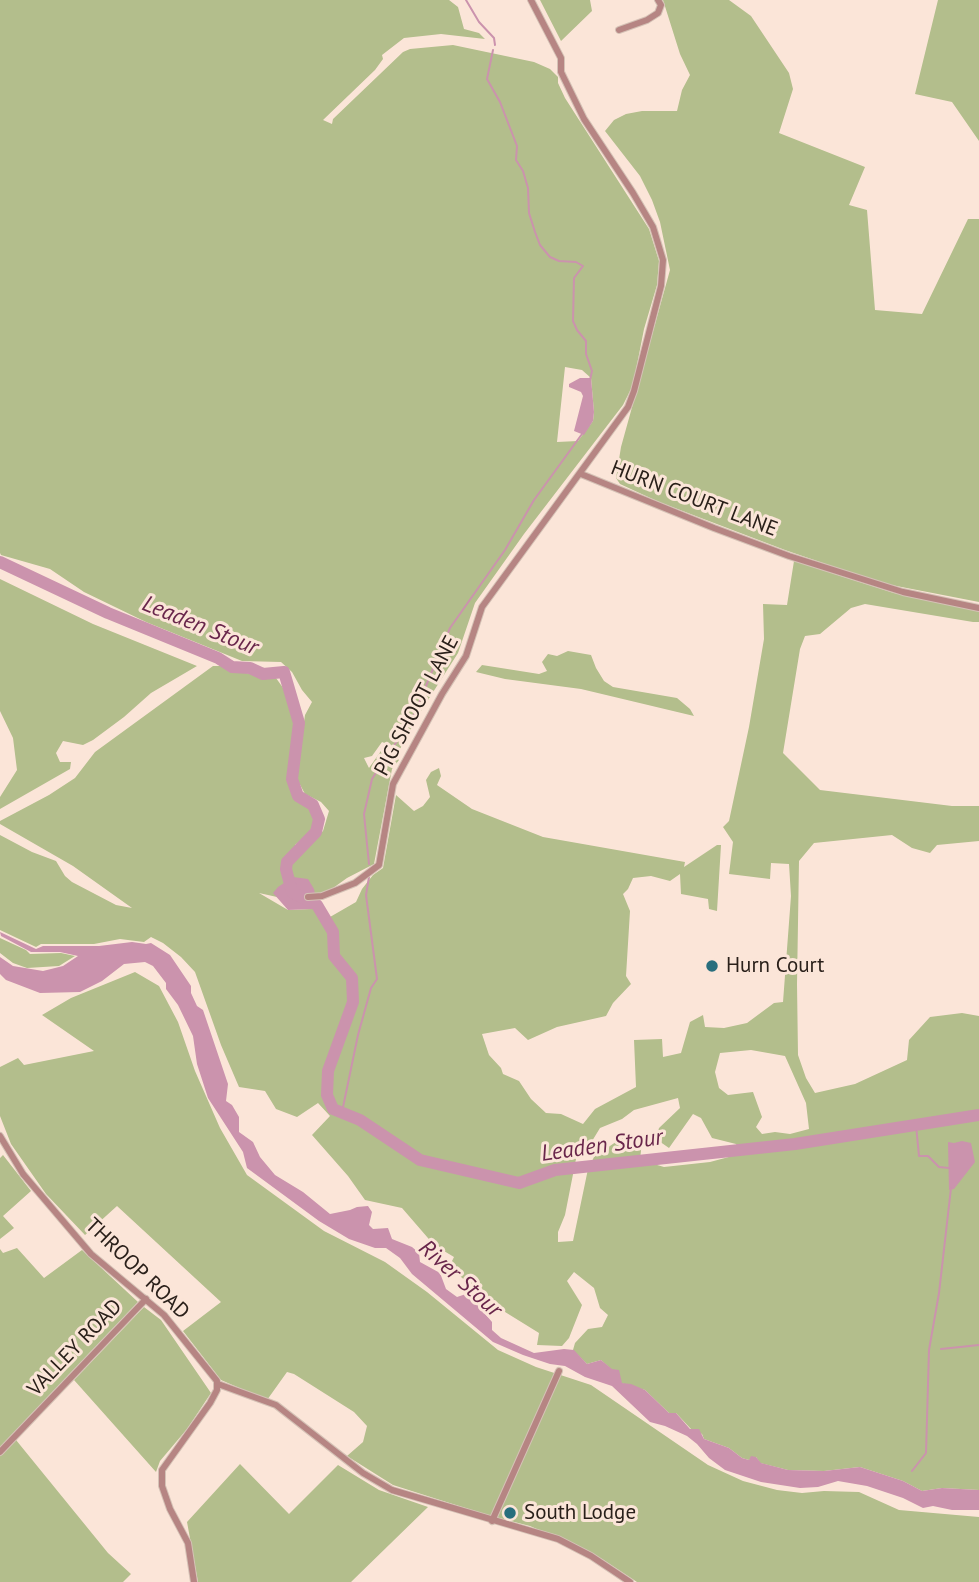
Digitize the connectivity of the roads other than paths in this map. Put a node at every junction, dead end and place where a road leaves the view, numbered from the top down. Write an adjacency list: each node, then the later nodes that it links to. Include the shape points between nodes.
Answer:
1 (531, 0): 4 (street, HURN COURT LANE, via 561,58 561,72 583,119 653,227 663,260 661,286 628,407)
2 (658, 0): 3 (street, via 658,13)
3 (618, 30)
4 (581, 474): 5 (street, HURN COURT LANE, via 789,556 903,592); 6 (street, PIG SHOOT LANE, via 482,607 466,656 393,784 379,865 355,883)
5 (979, 608)
6 (308, 897)
7 (0, 1136): 8 (street, THROOP ROAD, via 23,1174 91,1254)
8 (146, 1299): 10 (street, THROOP ROAD); 11 (street, VALLEY ROAD)
9 (559, 1371): 12 (street)
10 (218, 1384): 12 (street, via 276,1405 392,1490); 13 (street, via 210,1403 162,1469 170,1509 188,1543)
11 (0, 1452)
12 (492, 1521): 14 (street, via 558,1539)
13 (194, 1582)
14 (630, 1582)

